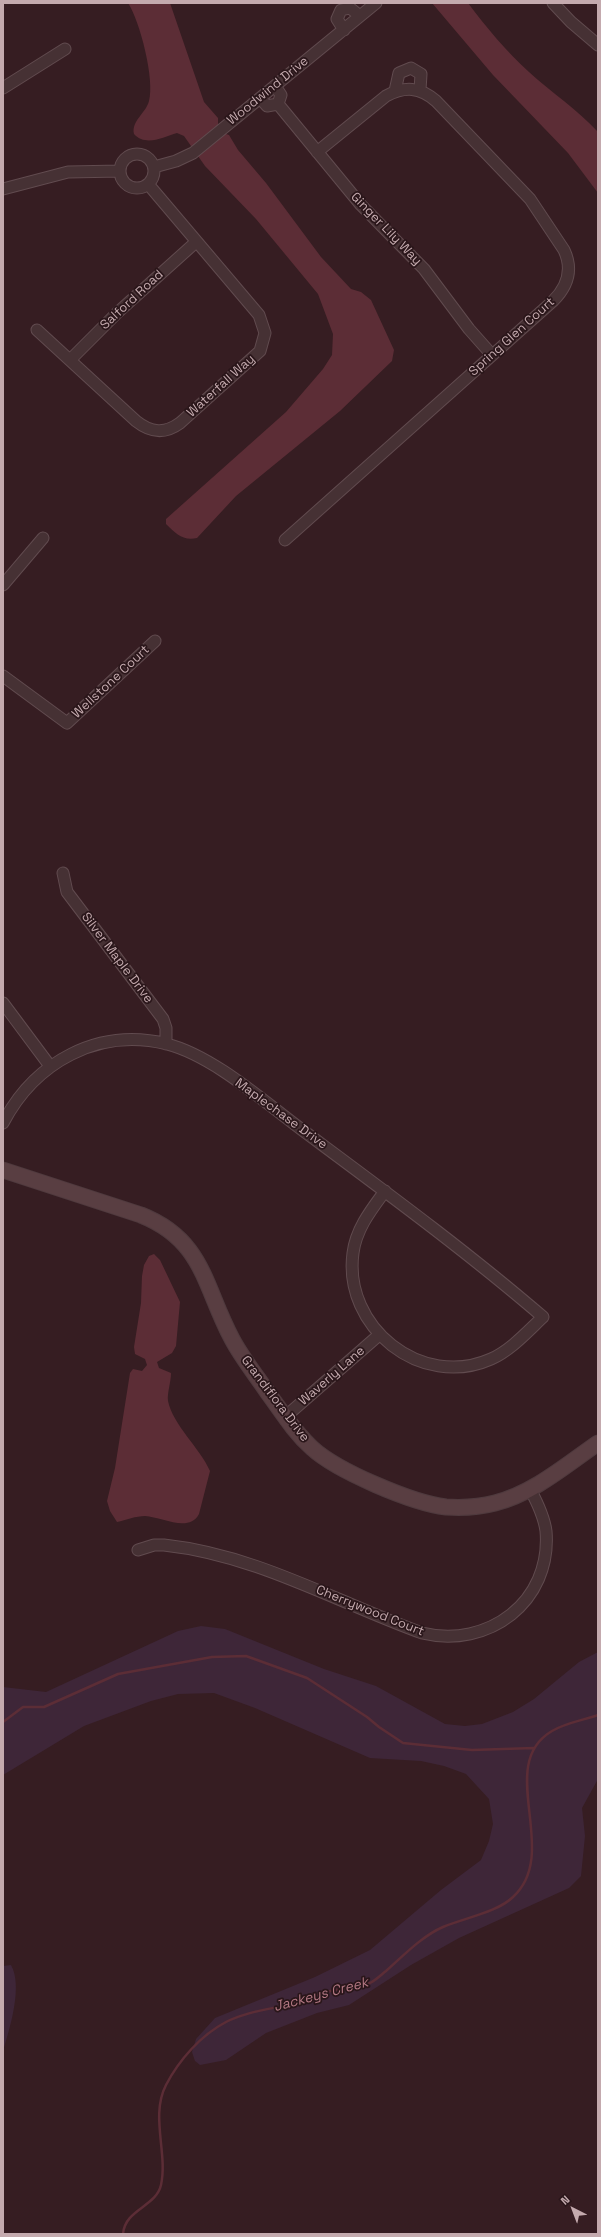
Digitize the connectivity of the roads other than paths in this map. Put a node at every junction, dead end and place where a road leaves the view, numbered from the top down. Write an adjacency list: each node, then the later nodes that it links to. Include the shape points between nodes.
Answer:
1 (376, 3): 4 (street, Woodwind Drive)
2 (553, 3): 6 (street)
3 (338, 6): 4 (street, via 350,8); 5 (street, via 337,18)
4 (360, 16): 5 (street, Woodwind Drive)
5 (344, 30): 8 (street, Woodwind Drive)
6 (598, 45)
7 (65, 49): 9 (street)
8 (275, 86): 12 (street, Woodwind Drive); 13 (street, via 281,95)
9 (3, 88)
10 (420, 90): 11 (street, via 408,88); 11 (street, via 421,74 411,68 399,73); 21 (street, Spring Glen Court, via 436,101 521,189 550,226 568,258 569,274 559,296)
11 (395, 91): 14 (street, via 377,102)
12 (260, 98): 13 (street, via 267,106); 15 (street, Woodwind Drive, via 193,152 176,161)
13 (278, 104): 14 (street, Ginger Lily Way)
14 (317, 152): 21 (street, Ginger Lily Way, via 361,205 424,269 468,329)
15 (154, 167): 16 (street, via 148,158 136,154 124,160); 17 (street, via 153,178)
16 (120, 171): 17 (street, via 128,186 138,188); 18 (street, via 68,172)
17 (148, 184): 19 (street, Waterfall Way)
18 (3, 189)
19 (196, 242): 22 (street, Salford Road, via 117,313); 22 (street, Waterfall Way, via 262,320 265,339 255,357 180,423 160,431 147,429 136,421)
20 (37, 330): 22 (street, Waterfall Way)
21 (492, 355): 24 (street, Spring Glen Court)
22 (70, 360)
23 (43, 538): 25 (street)
24 (285, 540)
25 (3, 585)
26 (155, 641): 27 (street, Wellstone Court, via 67,724)
27 (3, 676)
28 (63, 873): 30 (street, Silver Maple Drive, via 67,892 163,1019)
29 (3, 1003): 31 (street)
30 (166, 1044): 31 (street, Maplechase Drive, via 129,1040 100,1044 80,1050); 34 (street, Maplechase Drive, via 191,1052 208,1062)
31 (50, 1066): 32 (street, Maplechase Drive, via 20,1095)
32 (3, 1123)
33 (3, 1170): 36 (street, Grandiflora Drive, via 141,1214 161,1224 182,1240 198,1261 233,1340)
34 (385, 1192): 35 (street, via 363,1223 357,1238 352,1265 359,1303); 35 (street, Maplechase Drive, via 434,1228 543,1317 492,1359 466,1366 439,1366 421,1362 403,1353)
35 (379, 1335): 36 (street, Waverly Lane)
36 (285, 1417): 38 (street, Grandiflora Drive, via 303,1439 335,1465 431,1504 461,1507 484,1505 510,1498)
37 (598, 1443): 38 (street, Grandiflora Drive)
38 (530, 1488): 39 (street, Cherrywood Court, via 540,1508 546,1532 545,1558 537,1582 520,1607 509,1616 468,1636 442,1637 422,1633 271,1570 229,1556 164,1545)
39 (138, 1550)

